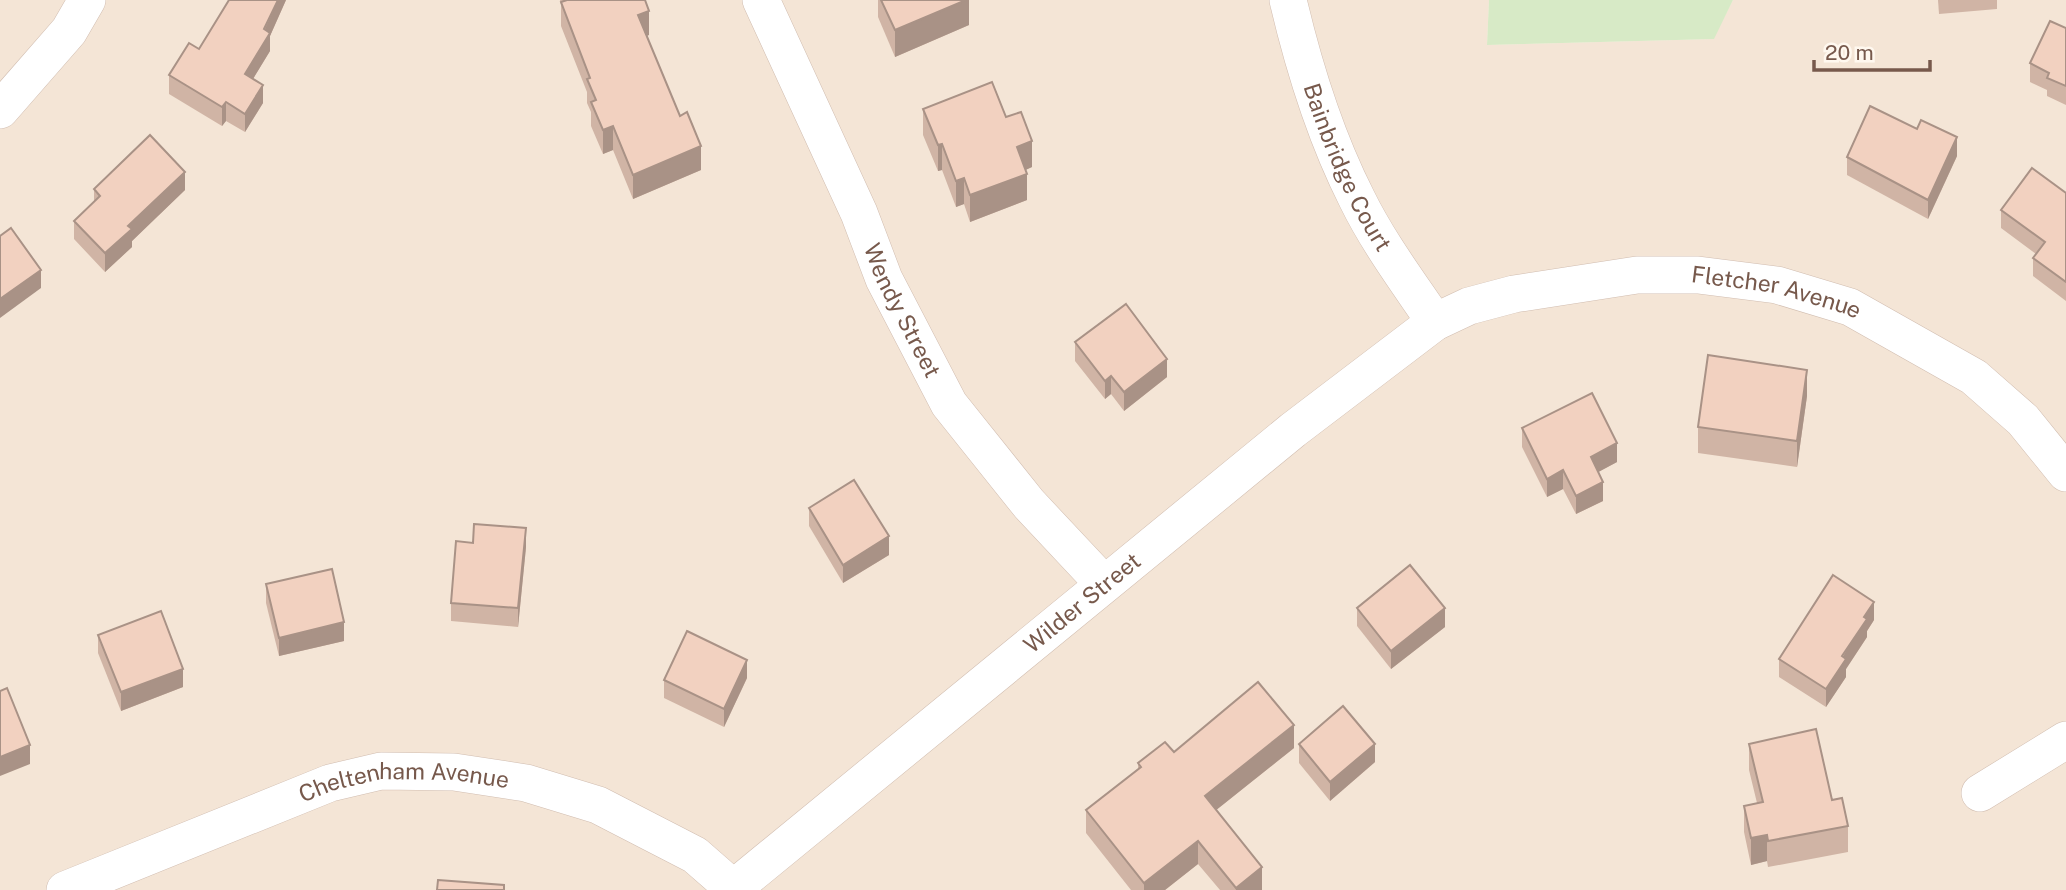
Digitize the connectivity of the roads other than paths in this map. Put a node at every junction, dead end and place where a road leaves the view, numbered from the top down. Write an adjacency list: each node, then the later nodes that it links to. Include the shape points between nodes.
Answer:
1 (87, 0): 4 (street, via 69,31)
2 (761, 0): 7 (street, Wendy Street, via 859,213 884,279 949,404 1029,504)
3 (1288, 0): 5 (street, Bainbridge Court, via 1331,140 1357,200)
4 (0, 110)
5 (1435, 322): 6 (street, Fletcher Avenue, via 1469,306 1514,295 1637,275 1698,275 1777,285 1850,307 1973,377 2024,419); 7 (street, Wilder Street)
6 (2066, 473)
7 (1104, 584): 10 (street, Wilder Street)
8 (2066, 740): 9 (street)
9 (1980, 793)
10 (735, 889): 11 (street, Cheltenham Avenue, via 695,855 598,805 526,783 454,772 381,771 330,783)
11 (65, 890)

